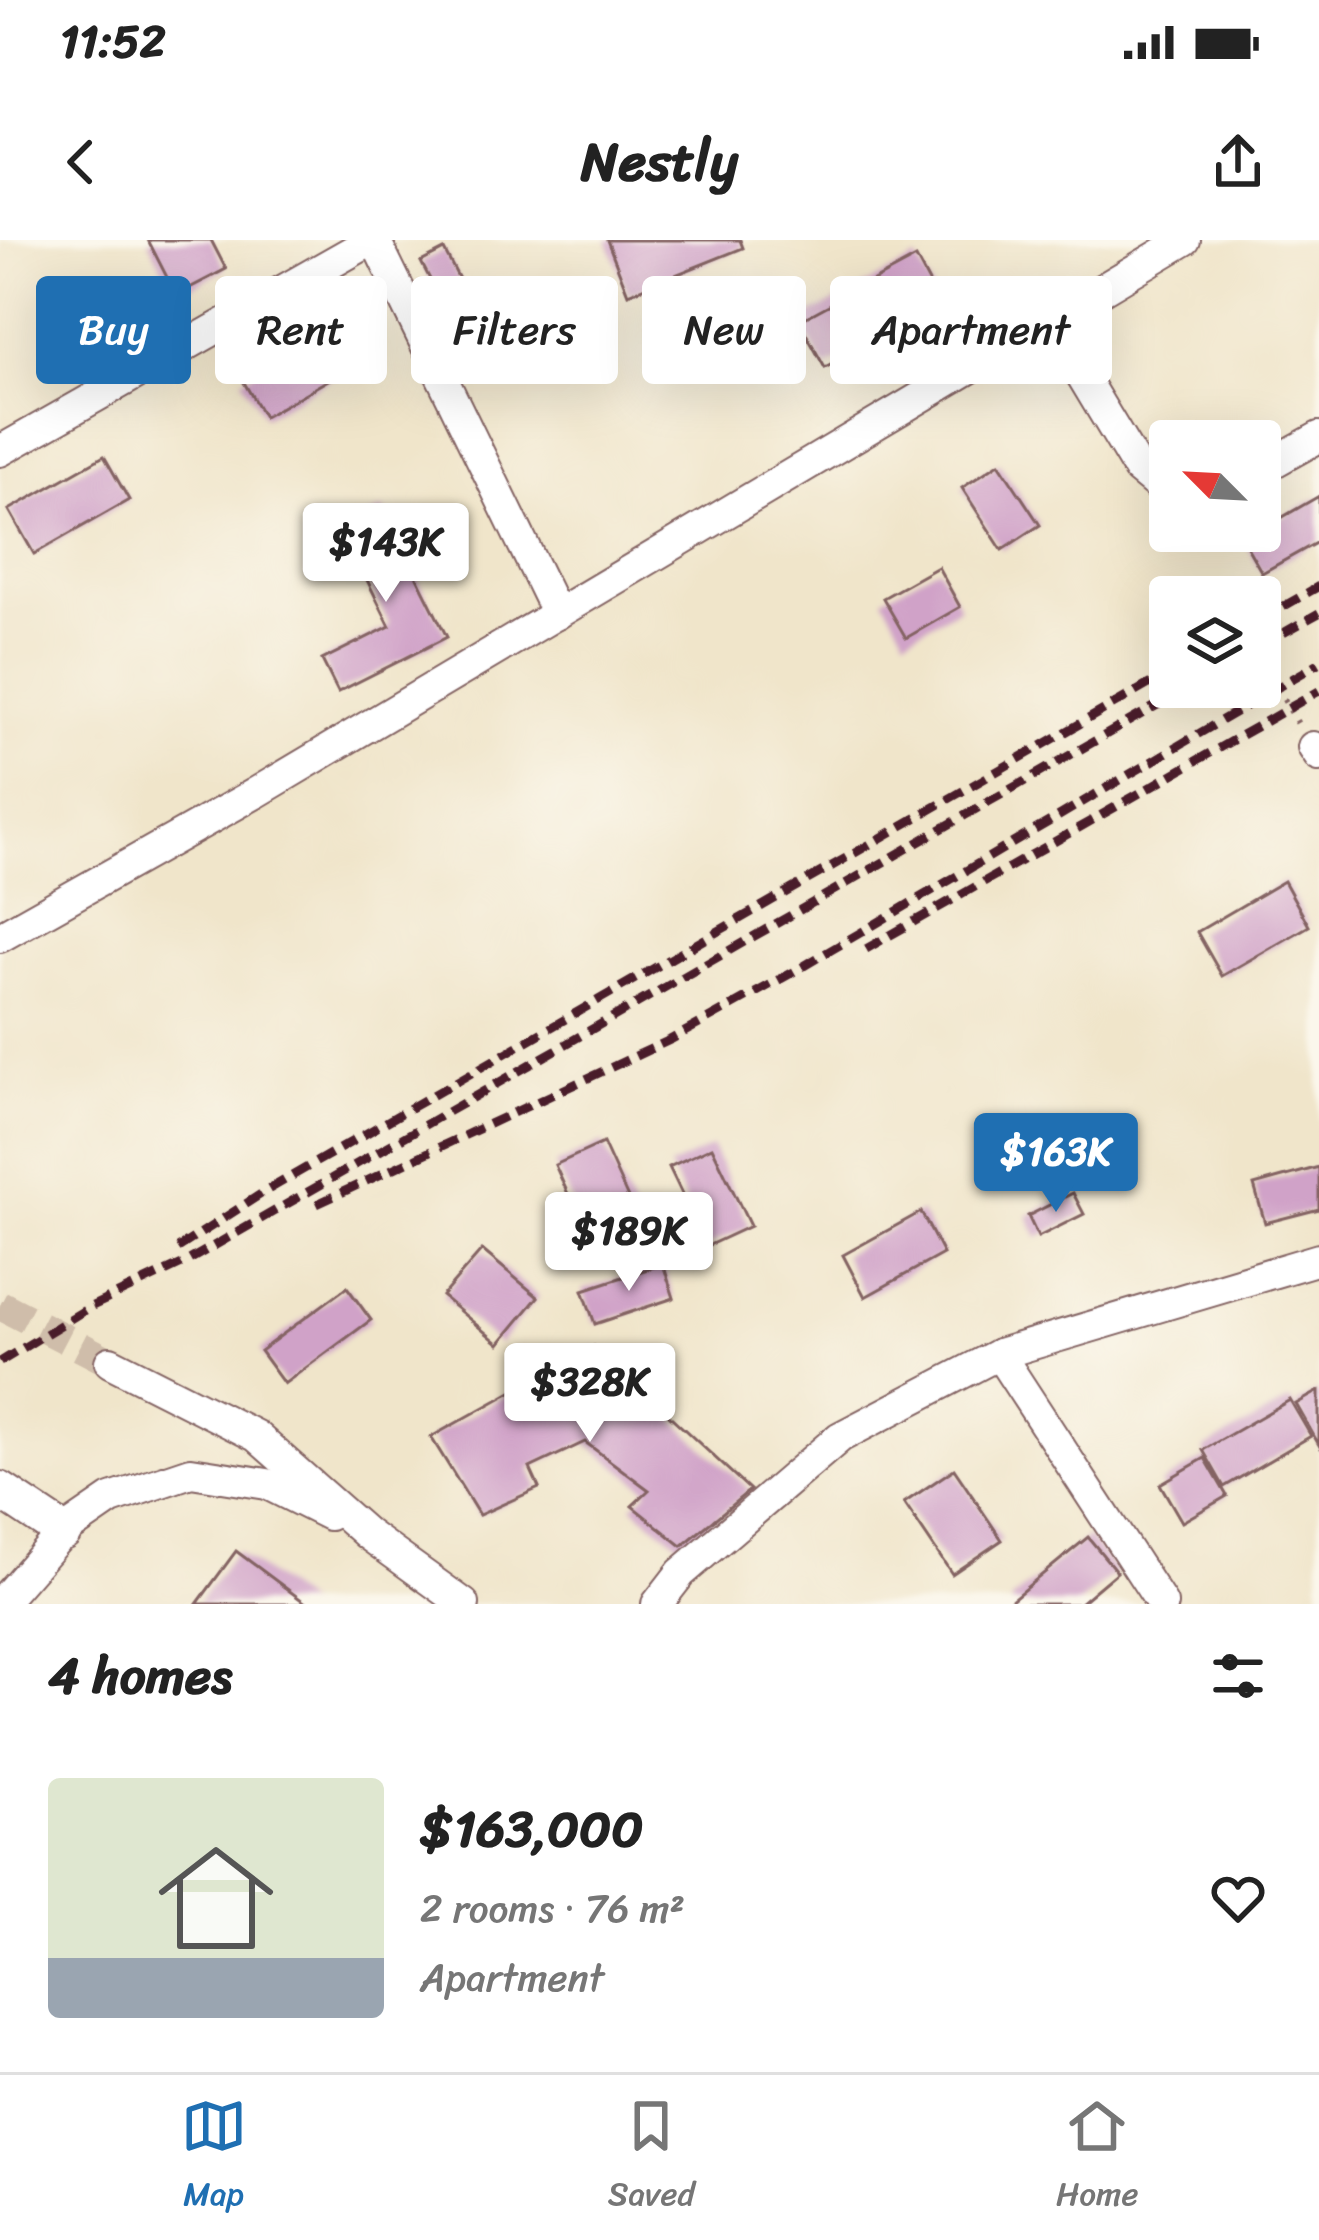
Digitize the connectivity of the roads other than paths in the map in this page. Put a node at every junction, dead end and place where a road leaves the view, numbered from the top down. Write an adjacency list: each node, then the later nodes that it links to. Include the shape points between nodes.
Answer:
1 (373, 240): 7 (street); 10 (street)
2 (1185, 240): 3 (street)
3 (1112, 283)
4 (943, 384): 10 (street)
5 (1087, 384): 9 (street)
6 (1319, 437): 8 (street)
7 (0, 451)
8 (1281, 458)
9 (1149, 478)
10 (557, 614): 11 (street)
11 (0, 937)
12 (1319, 1259): 13 (street)
13 (999, 1354): 20 (street, via 840,1436 681,1573); 21 (street)
14 (110, 1362): 17 (street, via 256,1436)
15 (0, 1490): 16 (main road)
16 (63, 1532): 17 (street, via 111,1499 191,1472 268,1484); 18 (street)
17 (367, 1534): 19 (street)
18 (0, 1604)
19 (464, 1604)
20 (657, 1604)
21 (1162, 1604)

